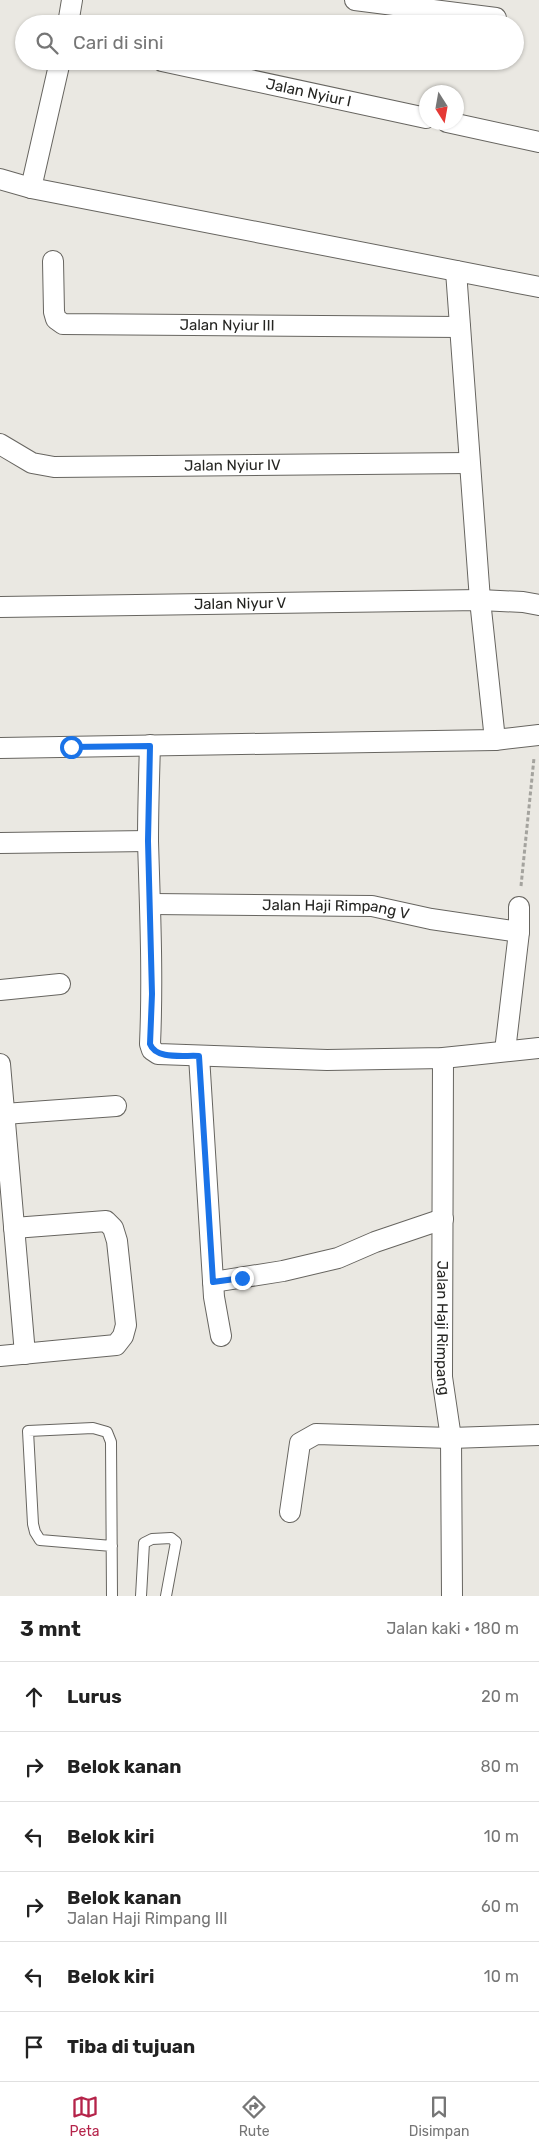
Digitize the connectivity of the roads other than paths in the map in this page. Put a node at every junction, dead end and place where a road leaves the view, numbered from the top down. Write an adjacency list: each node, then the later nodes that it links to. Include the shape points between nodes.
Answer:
1 (72, 0): 3 (street)
2 (355, 0): 4 (street)
3 (70, 15)
4 (472, 15)
5 (58, 70): 11 (street)
6 (204, 70): 7 (street, Jalan Nyiur I)
7 (419, 116)
8 (464, 126): 9 (street)
9 (539, 142)
10 (0, 179): 11 (street)
11 (31, 188): 13 (street)
12 (52, 261): 15 (street, Jalan Nyiur III, via 54,312 56,319 63,324)
13 (456, 271): 14 (street); 15 (street)
14 (539, 287)
15 (460, 327): 17 (street)
16 (0, 444): 17 (street, Jalan Nyiur IV, via 32,463 54,467)
17 (469, 463): 18 (street)
18 (480, 600): 19 (street, Jalan Niyur V); 20 (street, Jalan Niyur V); 22 (street)
19 (539, 605)
20 (0, 607)
21 (538, 735): 22 (street)
22 (495, 740): 23 (street)
23 (150, 746): 24 (street); 25 (street)
24 (0, 748)
25 (148, 841): 26 (street); 27 (street)
26 (0, 843)
27 (152, 904): 29 (street, Jalan Haji Rimpang V, via 372,906 431,919); 34 (street, via 150,1044 158,1054)
28 (519, 907): 29 (street)
29 (519, 932): 33 (street)
30 (60, 984): 31 (street)
31 (0, 990)
32 (539, 1048): 33 (street)
33 (505, 1051): 35 (street)
34 (199, 1056): 35 (street, via 327,1060); 41 (street)
35 (443, 1058): 39 (street, Jalan Haji Rimpang)
36 (0, 1064): 38 (street)
37 (116, 1106): 38 (street)
38 (4, 1114): 40 (street)
39 (443, 1219): 41 (street, via 338,1258); 46 (street, Jalan Haji Rimpang, via 442,1377)
40 (14, 1228): 43 (street); 43 (street, via 106,1221 113,1228 116,1241 126,1324 116,1345)
41 (213, 1282): 42 (street)
42 (221, 1336)
43 (25, 1354): 44 (street)
44 (0, 1356)
45 (539, 1435): 46 (street)
46 (451, 1438): 47 (street, via 316,1434 300,1443); 52 (street, Jalan Haji Rimpang)
47 (290, 1512)
48 (112, 1546): 48 (lane, via 40,1540 33,1524 28,1431 93,1428 107,1432 111,1442); 49 (lane)
49 (112, 1596)
50 (141, 1596): 51 (lane, via 144,1543 171,1538 176,1542)
51 (166, 1596)
52 (452, 1596)

